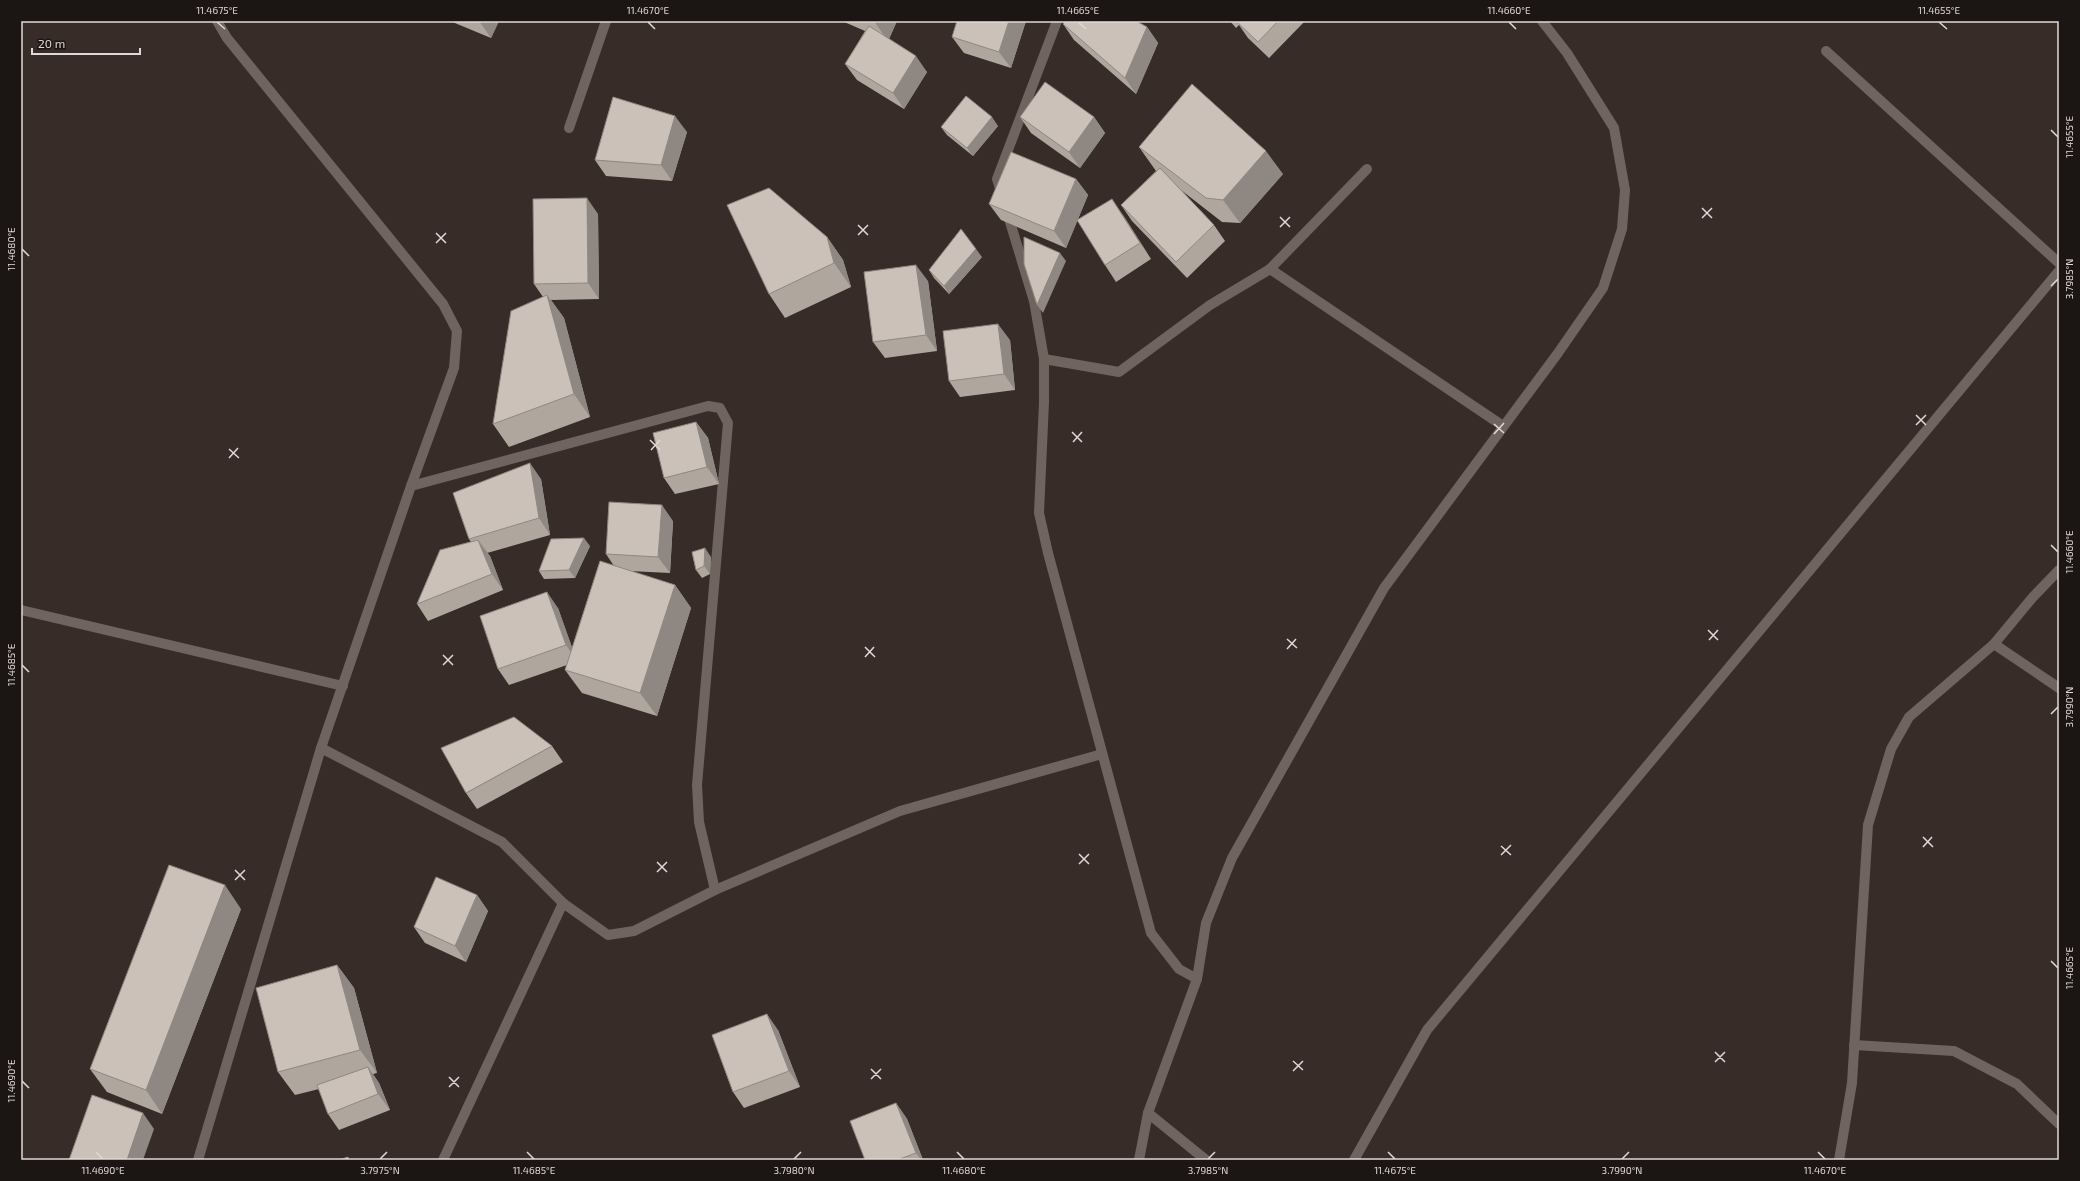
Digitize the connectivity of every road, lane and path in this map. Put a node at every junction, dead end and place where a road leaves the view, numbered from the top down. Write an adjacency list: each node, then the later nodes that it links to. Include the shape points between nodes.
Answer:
1 (217, 21): 13 (street, via 227,38 443,304 457,331 454,368)
2 (606, 21): 6 (street)
3 (1057, 21): 11 (street, via 997,179 1034,301)
4 (1542, 21): 12 (street, via 1567,53 1614,128 1625,190 1622,229 1603,288)
5 (1826, 51): 8 (street)
6 (569, 128)
7 (1367, 169): 9 (street)
8 (2059, 263)
9 (1270, 269): 11 (street, via 1210,305 1119,372); 12 (street)
10 (2059, 271): 31 (street, via 1427,1030)
11 (1044, 359): 20 (street, via 1039,513)
12 (1504, 426): 23 (street, via 1384,588 1232,858 1206,923)
13 (411, 486): 17 (street); 21 (street, via 708,406 720,408 728,423 697,785 699,822)
14 (2059, 570): 16 (street)
15 (21, 610): 17 (street)
16 (1994, 644): 18 (street); 24 (street, via 1909,717 1891,749 1868,825)
17 (343, 686): 19 (street)
18 (2059, 688)
19 (321, 748): 22 (street, via 502,842); 27 (street)
20 (1102, 754): 21 (street, via 900,811); 23 (street, via 1151,933 1179,969)
21 (715, 890): 22 (street, via 634,931 608,935)
22 (563, 903): 28 (street)
23 (1197, 979): 25 (street)
24 (1854, 1045): 26 (street, via 1954,1051 2017,1084); 32 (street, via 1852,1083)
25 (1148, 1113): 29 (street); 30 (street)
26 (2059, 1124)
27 (198, 1160)
28 (443, 1160)
29 (1139, 1160)
30 (1206, 1160)
31 (1354, 1160)
32 (1839, 1160)

